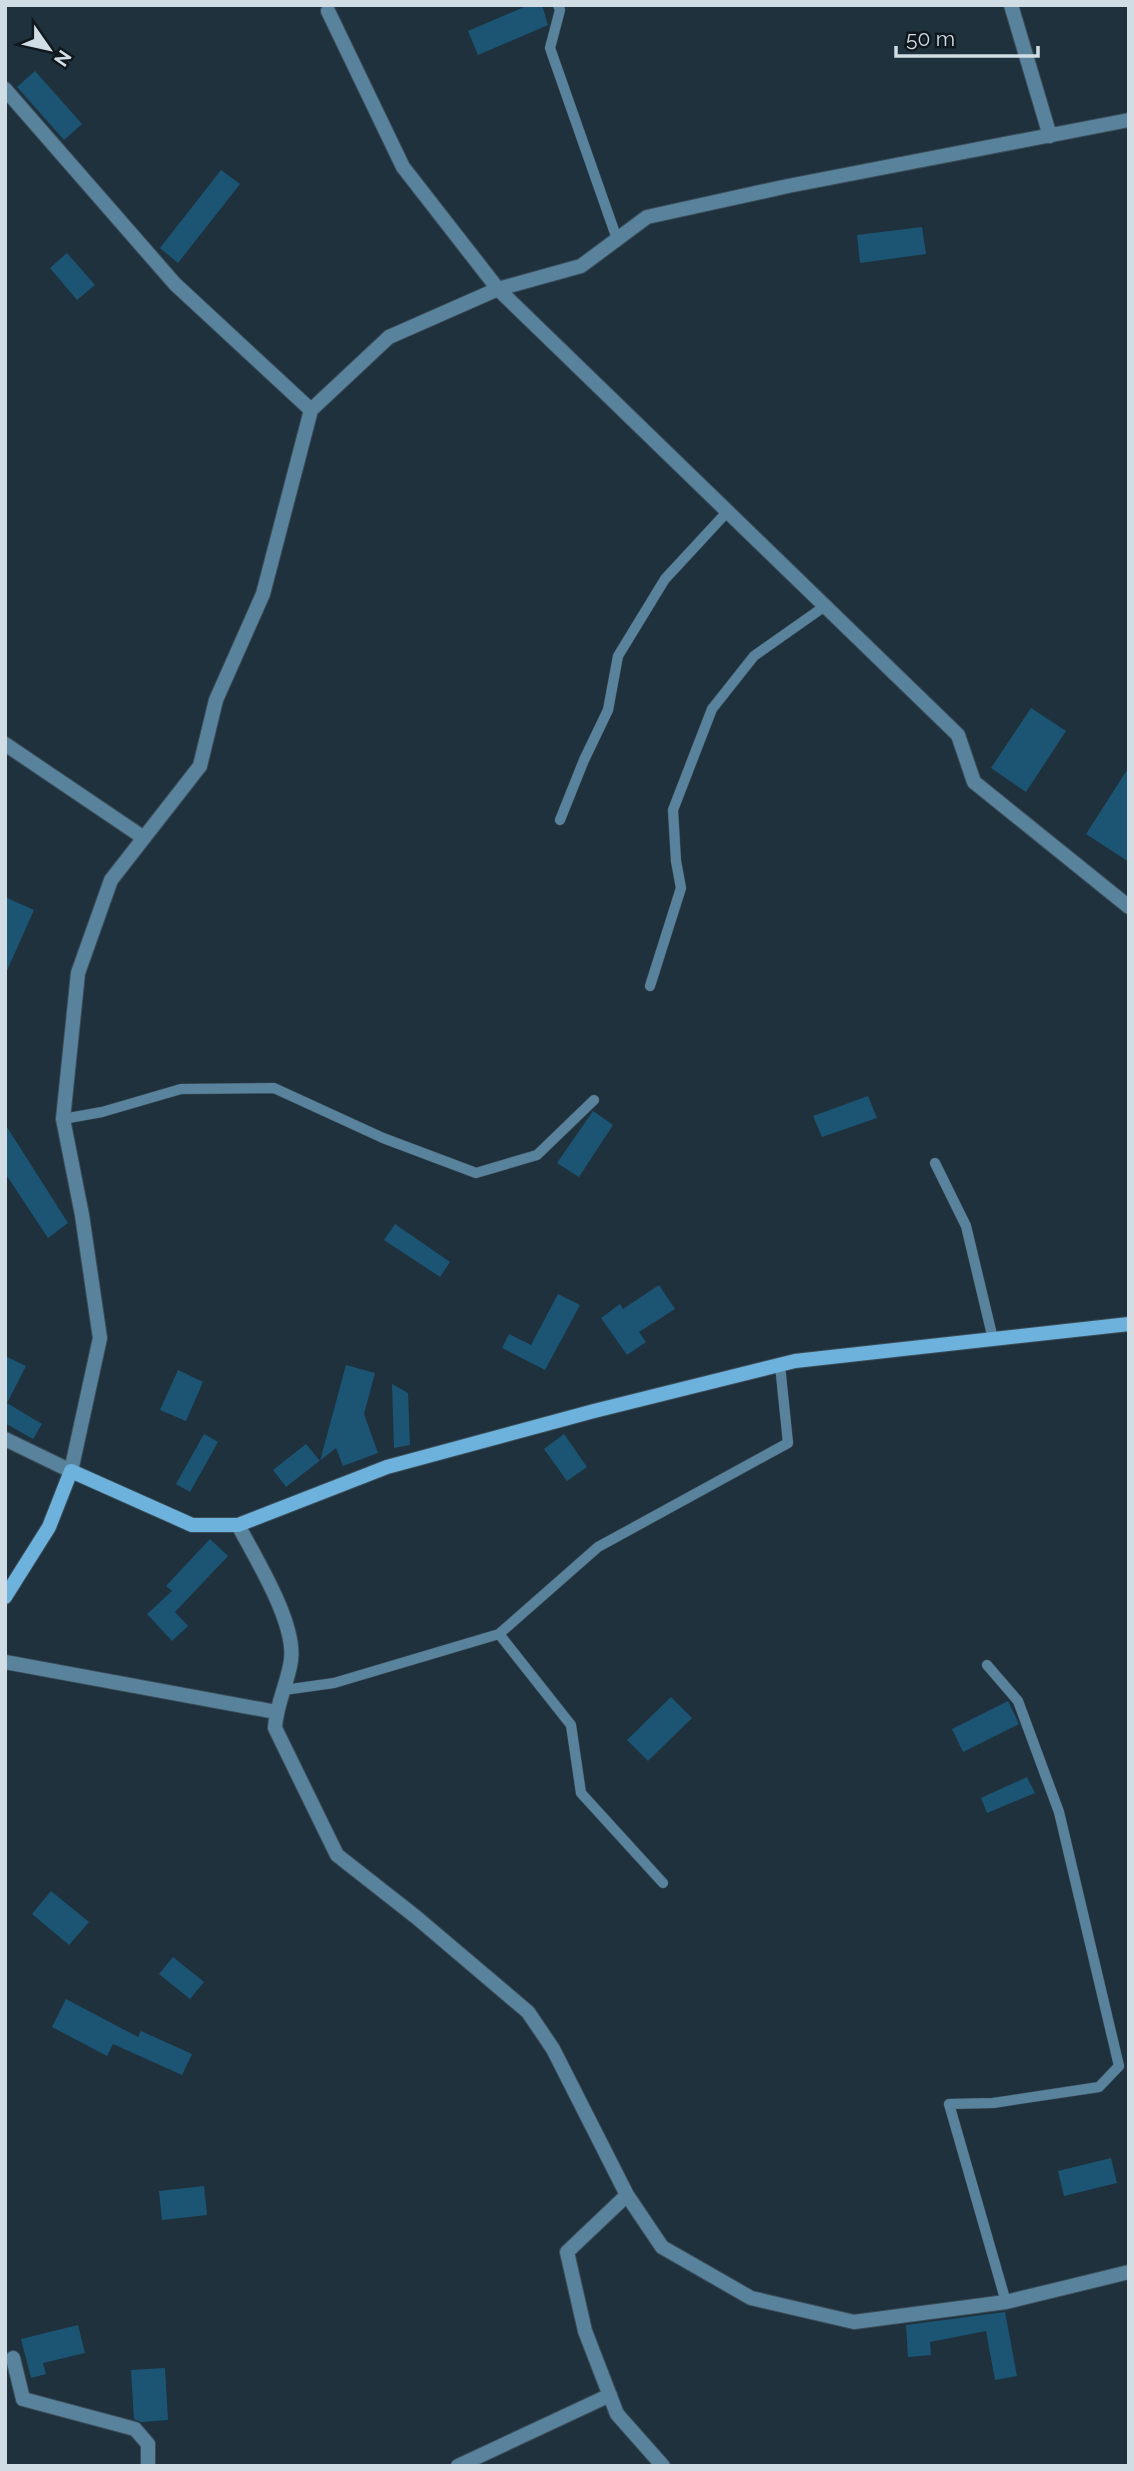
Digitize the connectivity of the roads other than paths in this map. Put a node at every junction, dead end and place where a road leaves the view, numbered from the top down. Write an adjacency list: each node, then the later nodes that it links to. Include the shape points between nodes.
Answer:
1 (558, 5): 7 (lane, via 550,48)
2 (1011, 5): 6 (street)
3 (328, 11): 8 (street, via 403,167)
4 (5, 89): 9 (street, via 176,284)
5 (1129, 120): 6 (street)
6 (1050, 136): 7 (street, via 647,217)
7 (617, 239): 8 (street, via 581,266)
8 (498, 289): 9 (street, via 389,337); 10 (street)
9 (311, 410): 14 (street, via 263,594 216,700 200,766)
10 (727, 512): 11 (street); 13 (lane, via 665,579 618,656 608,710)
11 (825, 606): 15 (street, via 958,735 974,782); 16 (lane, via 754,656 712,709 673,810 681,888)
12 (5, 744): 14 (street)
13 (560, 820)
14 (144, 838): 18 (street, via 111,880 78,973)
15 (1129, 907)
16 (650, 986)
17 (594, 1100): 18 (lane, via 537,1155 475,1173 383,1138 274,1088 181,1089)
18 (63, 1119): 24 (street, via 100,1338)
19 (935, 1163): 21 (lane, via 966,1226)
20 (1129, 1324): 21 (street)
21 (993, 1339): 22 (street)
22 (779, 1365): 25 (street, via 387,1467); 27 (lane, via 788,1443 598,1547)
23 (5, 1439): 24 (street)
24 (71, 1471): 25 (street, via 192,1525); 26 (street, via 49,1527)
25 (238, 1525): 30 (street, via 283,1611 292,1657)
26 (5, 1597)
27 (499, 1634): 30 (lane, via 334,1683); 32 (lane, via 571,1725 581,1793)
28 (5, 1662): 31 (street)
29 (987, 1665): 35 (lane, via 1018,1701 1059,1812 1119,2066 1100,2087 993,2103 948,2104)
30 (284, 1690): 31 (street)
31 (276, 1712): 33 (street, via 275,1728 337,1855 528,2012 553,2049)
32 (663, 1883)
33 (627, 2195): 35 (street, via 662,2247 751,2298 854,2322); 37 (street, via 567,2252 585,2331)
34 (1129, 2272): 35 (street)
35 (1006, 2302)
36 (13, 2358): 38 (street, via 23,2399 135,2429 148,2444)
37 (610, 2395): 39 (street); 40 (street, via 617,2414)
38 (149, 2465)
39 (458, 2466)
40 (663, 2466)

